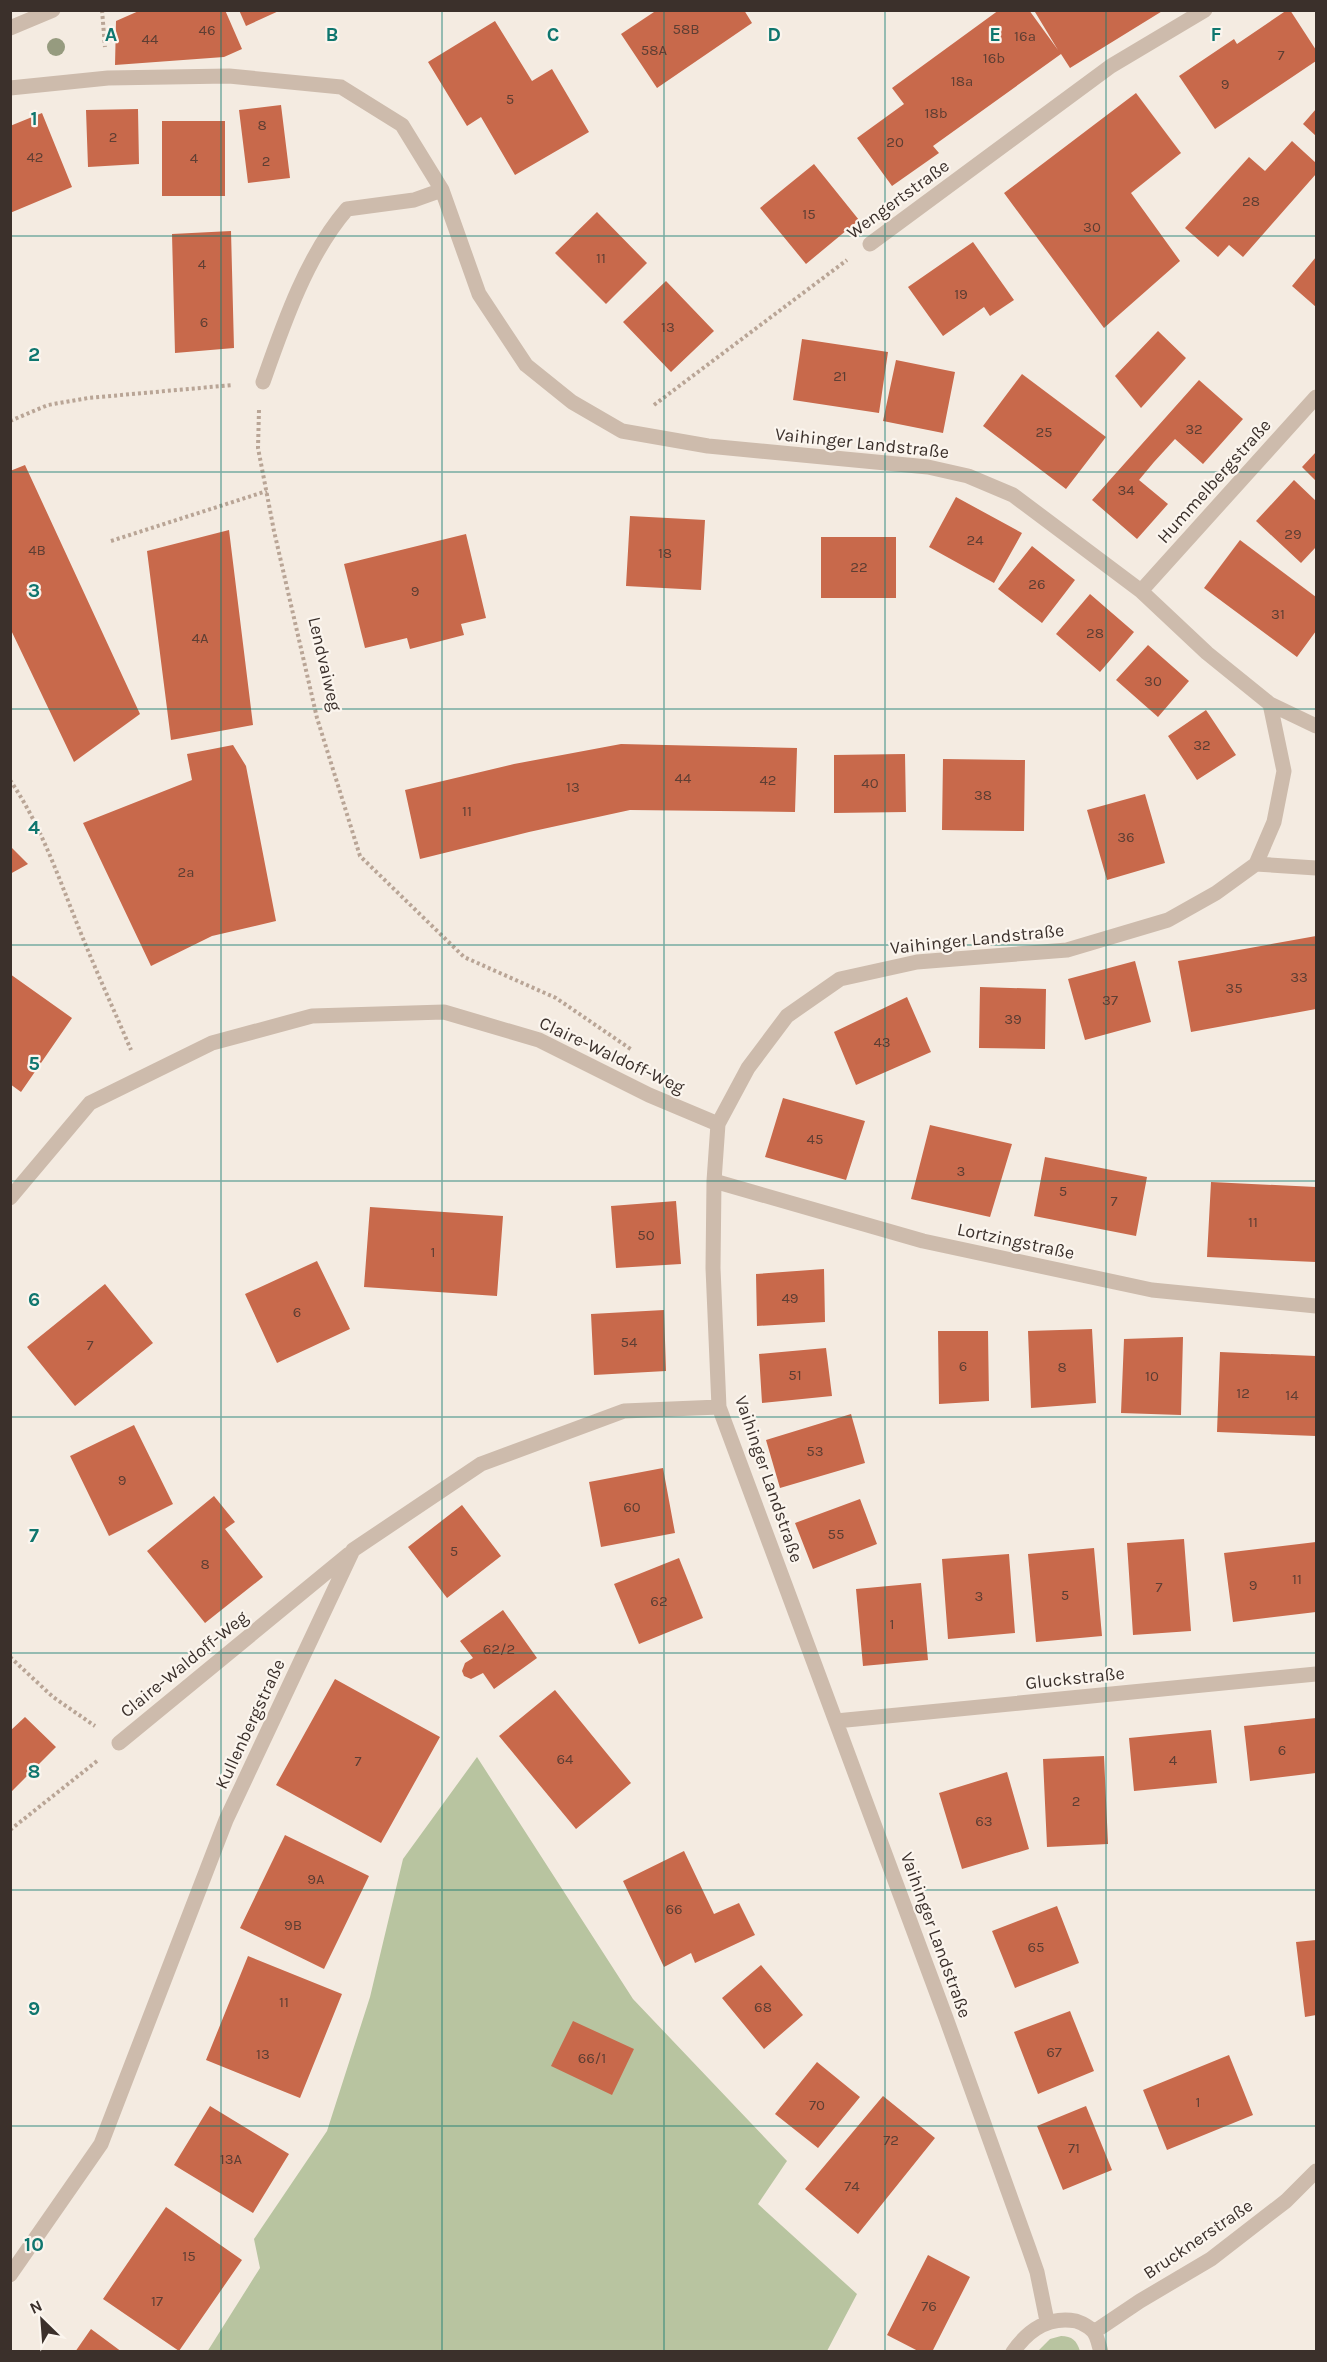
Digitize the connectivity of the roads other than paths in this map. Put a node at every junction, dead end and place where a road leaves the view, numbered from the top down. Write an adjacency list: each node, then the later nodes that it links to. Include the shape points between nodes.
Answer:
1 (53, 10): 3 (street)
2 (1205, 10): 6 (street, Wengertstraße, via 1111,66)
3 (10, 28)
4 (10, 88): 5 (street, Vaihinger Landstraße, via 108,78 229,76 341,87 402,125)
5 (442, 190): 7 (street, via 414,200 347,209 331,227 286,317); 9 (street, Vaihinger Landstraße, via 479,294 526,365 572,402 622,431 708,446 928,467 968,476 1013,495)
6 (870, 244)
7 (263, 382)
8 (1317, 397): 9 (street, Hummelbergstraße)
9 (1141, 591): 10 (street, Vaihinger Landstraße, via 1207,653)
10 (1270, 704): 11 (street); 12 (street, Vaihinger Landstraße, via 1284,771 1275,822)
11 (1317, 726)
12 (1256, 864): 13 (street); 14 (street, Vaihinger Landstraße, via 1168,920 1067,950 917,962 840,979 786,1016 748,1068)
13 (1317, 868)
14 (718, 1124): 15 (street, Vaihinger Landstraße); 16 (street, Claire-Waldoff-Weg, via 649,1095 539,1040 444,1012 312,1016 212,1043 90,1103)
15 (714, 1181): 17 (street, Lortzingstraße, via 923,1240 1152,1290); 18 (street, Vaihinger Landstraße)
16 (10, 1198)
17 (1317, 1306)
18 (719, 1407): 19 (street, via 624,1411 481,1464); 21 (street, Vaihinger Landstraße)
19 (353, 1550): 22 (street, Claire-Waldoff-Weg); 24 (street, Kullenbergstraße, via 226,1820 101,2144)
20 (1317, 1674): 21 (street, Gluckstraße)
21 (836, 1721): 25 (street, Vaihinger Landstraße, via 1034,2264)
22 (119, 1743)
23 (1317, 2171): 26 (street, Brucknerstraße, via 1286,2201 1211,2259)
24 (10, 2275)
25 (1047, 2322): 26 (street, via 1067,2319 1081,2322); 27 (street, via 1023,2338)
26 (1094, 2332): 28 (street)
27 (1013, 2352)
28 (1101, 2352)

